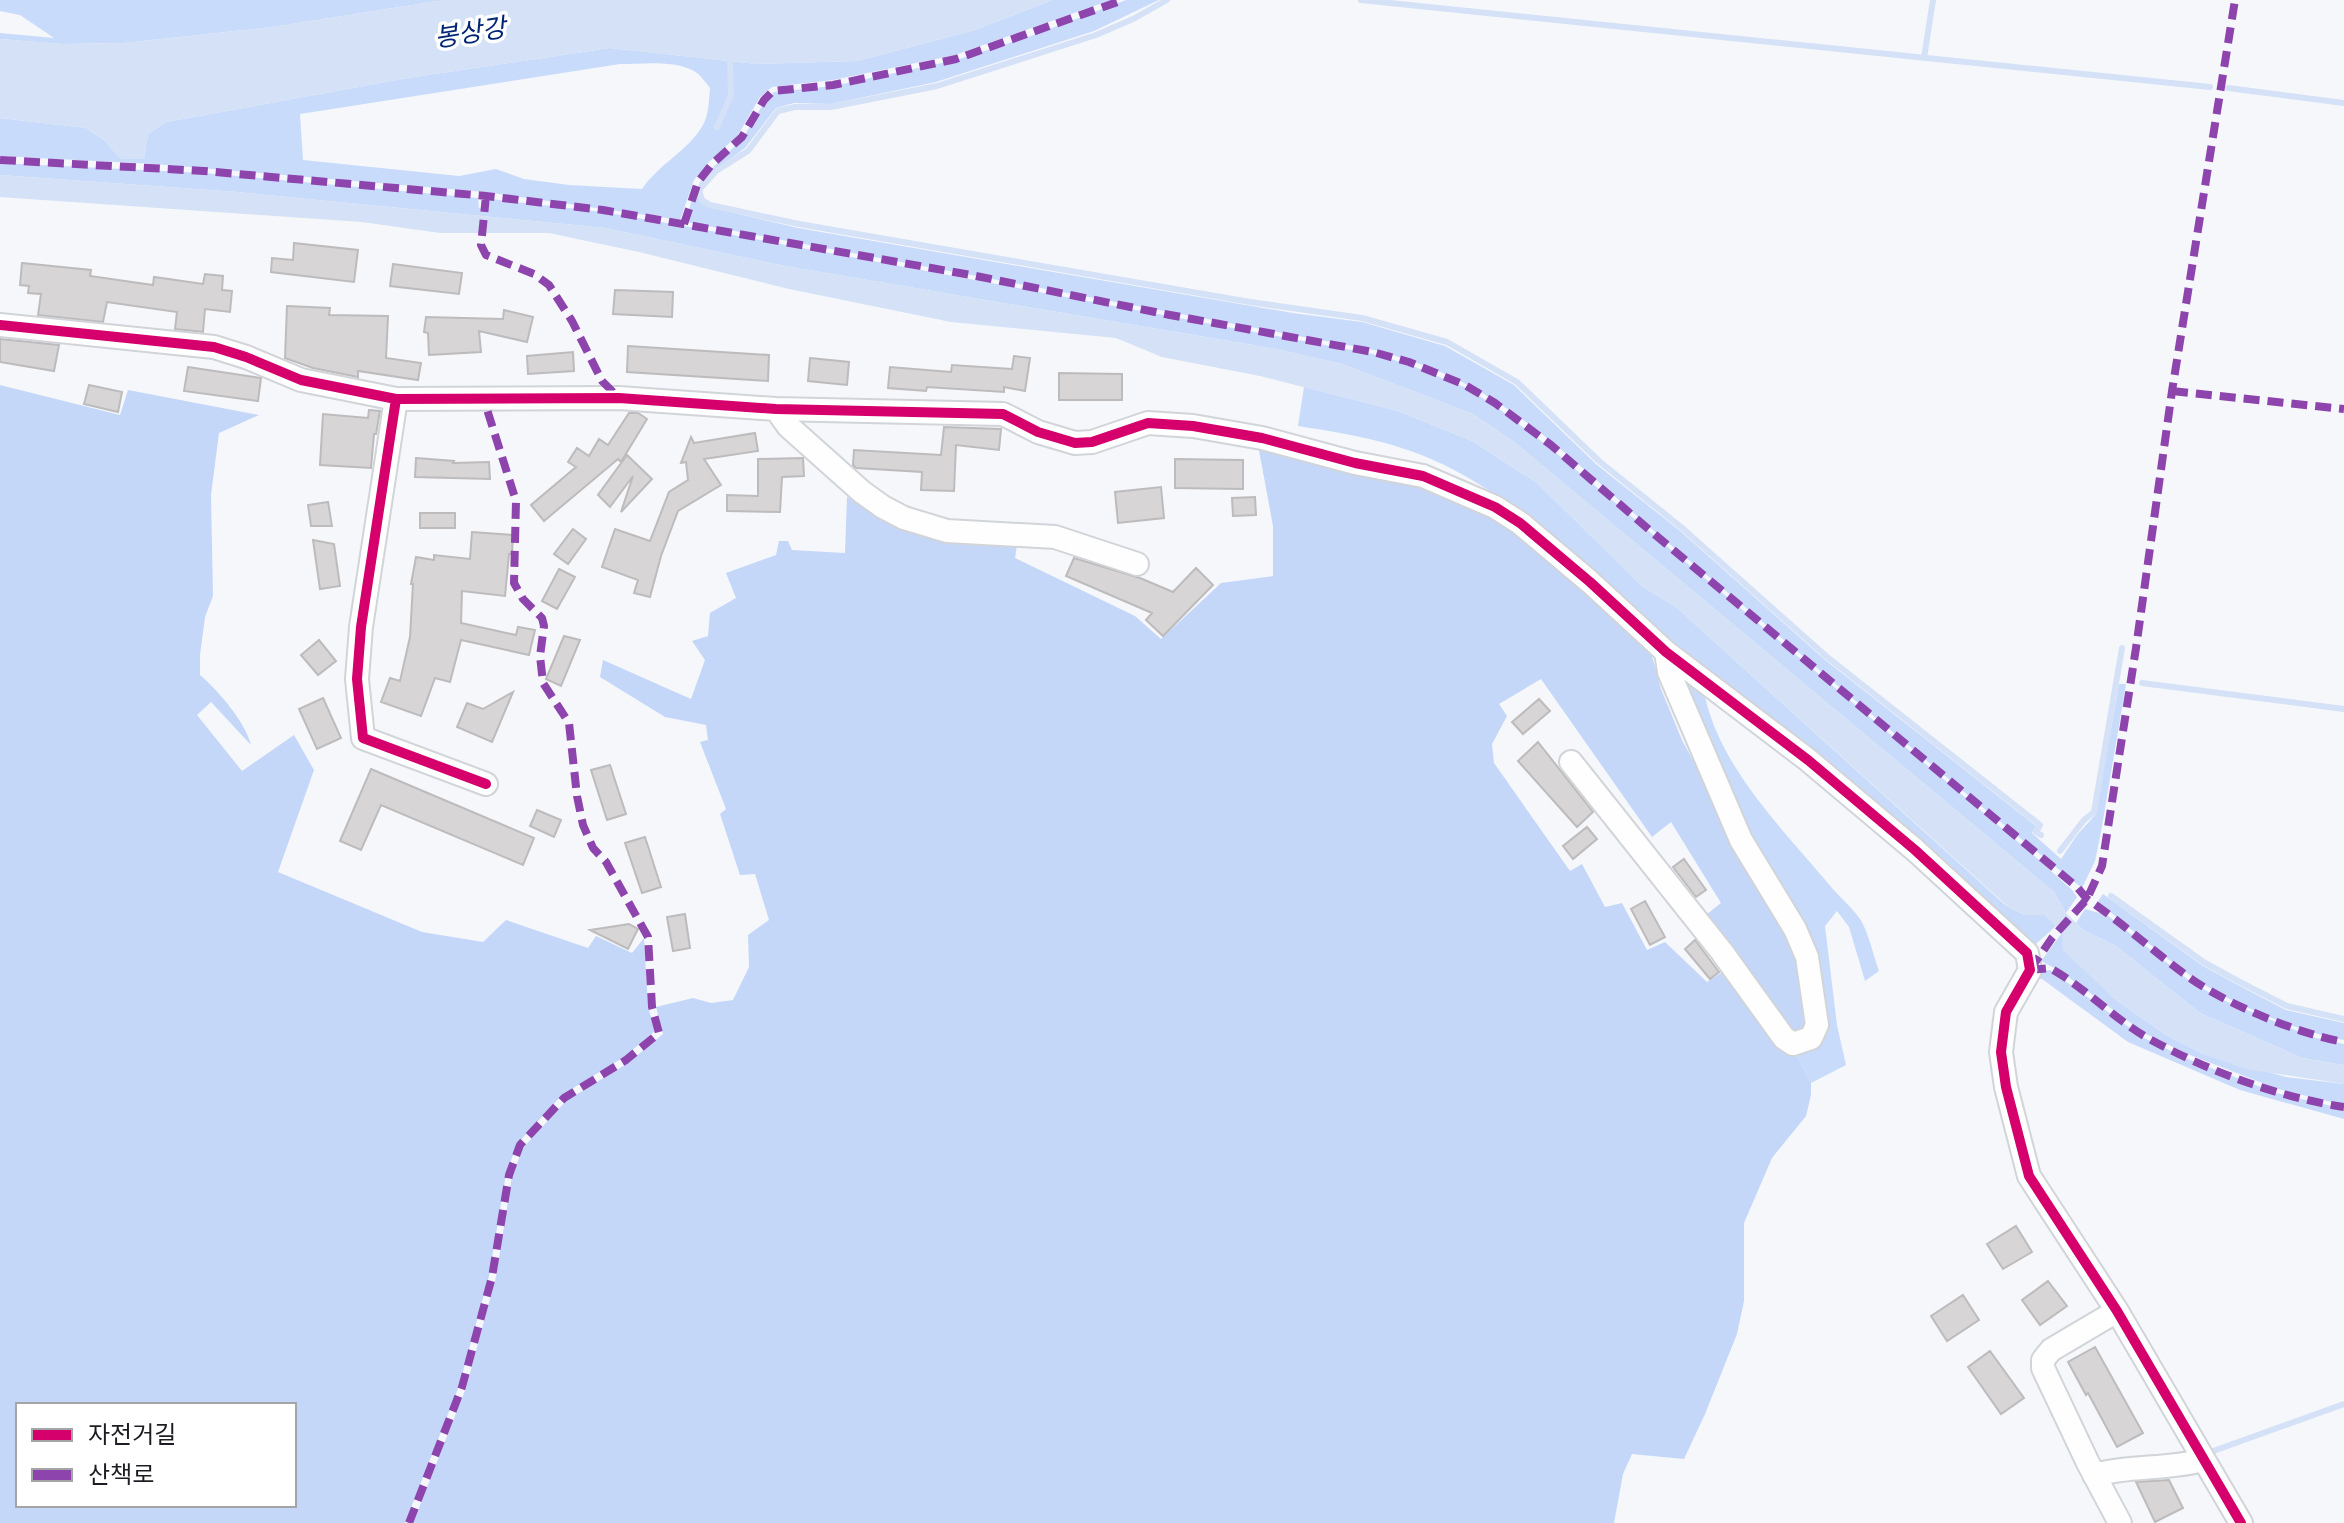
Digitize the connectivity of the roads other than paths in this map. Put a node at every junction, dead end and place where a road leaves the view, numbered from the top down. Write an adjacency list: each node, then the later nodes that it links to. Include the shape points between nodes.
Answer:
1 (0, 325): 2 (street, via 214,347 301,380)
2 (396, 399): 3 (street, via 619,398); 7 (street, via 361,627 357,679 363,738)
3 (776, 409): 4 (street, via 862,492 904,518 947,531 1055,537); 5 (street, via 1003,414 1075,443 1148,423 1193,426 1423,476 1520,523)
4 (1137, 564)
5 (1666, 652): 6 (street, via 1669,672 1741,840 1807,957 1817,1014 1811,1038 1793,1044 1784,1038); 8 (street, via 1808,760 2021,944 2030,970 2006,1012 2001,1036 2006,1087 2029,1176)
6 (1571, 762)
7 (486, 784)
8 (2117, 1311): 9 (street); 10 (street, via 2043,1360 2049,1385)
9 (2203, 1460): 10 (street); 12 (street)
10 (2094, 1475): 11 (street)
11 (2120, 1523)
12 (2241, 1523)

